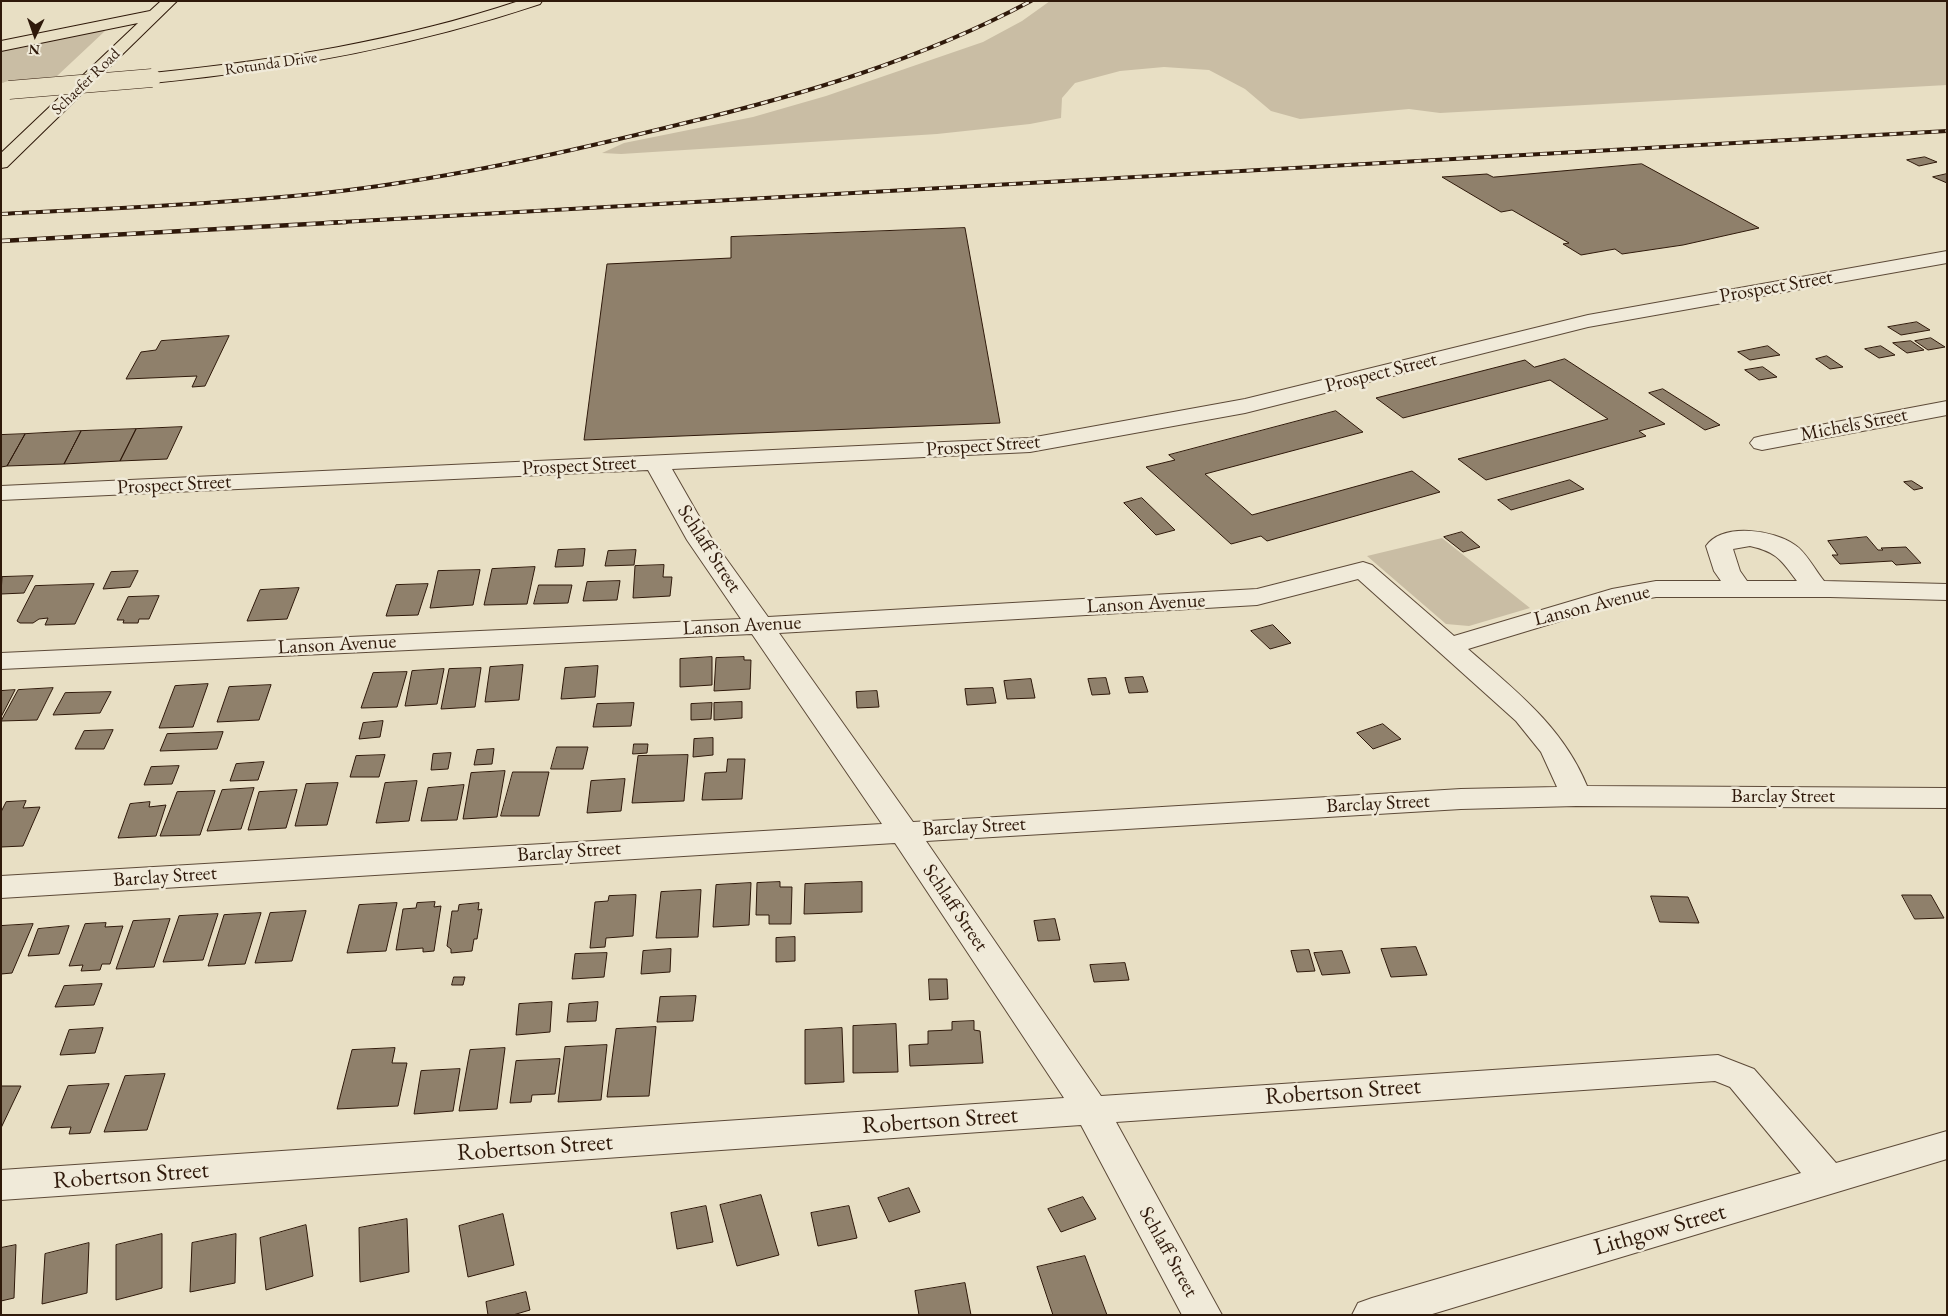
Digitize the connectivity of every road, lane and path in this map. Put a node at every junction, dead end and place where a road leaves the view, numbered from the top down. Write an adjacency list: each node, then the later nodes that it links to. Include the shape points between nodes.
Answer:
1 (170, 1): 3 (main road, Schaefer Road)
2 (535, 1): 5 (main road, Rotunda Drive, bridge, via 460,25 371,47 249,68)
3 (156, 15): 4 (main road); 6 (main road, Schaefer Road)
4 (1, 46)
5 (5, 91)
6 (1, 163)
7 (1947, 257): 10 (street, Prospect Street, via 1588,321 1245,406 1072,440 985,448)
8 (1947, 408): 9 (street, Michels Street)
9 (1762, 443)
10 (656, 462): 11 (street, Prospect Street); 15 (street, Schlaff Street, via 700,540)
11 (1, 492)
12 (1738, 588): 13 (street, Lanson Avenue); 13 (street, via 1727,571 1719,546 1729,540 1750,538 1788,551); 16 (street, Lanson Avenue, via 1633,592)
13 (1816, 589): 14 (street, Lanson Avenue)
14 (1947, 592)
15 (759, 626): 16 (street, Lanson Avenue, via 1257,598 1363,570); 17 (street, Lanson Avenue); 20 (street, Schlaff Street)
16 (1450, 646): 18 (street, Lanson Avenue, via 1548,738)
17 (1, 661)
18 (1576, 796): 19 (street, Barclay Street); 20 (street, Barclay Street, via 1461,799)
19 (1947, 798)
20 (903, 831): 21 (street, Barclay Street); 22 (street, Schlaff Street)
21 (1, 887)
22 (1090, 1110): 24 (street, Robertson Street, via 1718,1068 1742,1078 1751,1086); 25 (street, Robertson Street); 26 (street, Schlaff Street)
23 (1947, 1145): 24 (street, Lithgow Street)
24 (1829, 1180): 27 (street, Lithgow Street)
25 (1, 1185)
26 (1202, 1315)
27 (1372, 1315)

